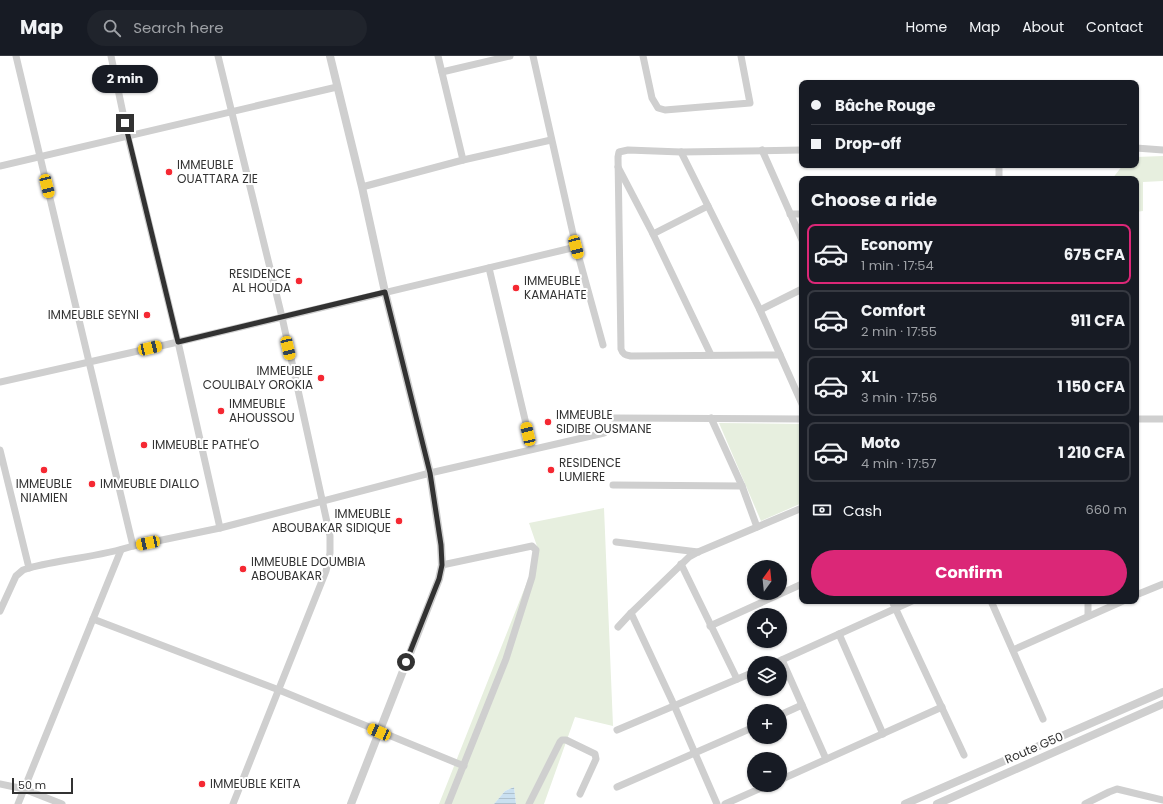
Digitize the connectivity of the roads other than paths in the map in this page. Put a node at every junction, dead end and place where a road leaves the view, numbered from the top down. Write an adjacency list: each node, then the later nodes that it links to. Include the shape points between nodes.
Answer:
1 (16, 56): 20 (street)
2 (111, 56): 13 (street)
3 (218, 56): 12 (street)
4 (330, 56): 11 (street)
5 (438, 56): 10 (street)
6 (510, 56): 10 (street)
7 (533, 56): 14 (street)
8 (643, 56): 9 (street, via 652,98 658,108 665,110 750,103)
9 (741, 56)
10 (442, 72): 21 (street)
11 (337, 87): 12 (street); 24 (street)
12 (232, 112): 13 (street); 35 (street)
13 (128, 137): 20 (street); 36 (street)
14 (551, 140): 21 (street); 30 (street)
15 (1139, 148): 18 (street)
16 (762, 150): 17 (street); 19 (street); 26 (street)
17 (799, 150)
18 (1163, 150)
19 (681, 152): 22 (street, via 622,151 618,154); 25 (street)
20 (40, 157): 23 (street); 40 (street)
21 (463, 160): 24 (street)
22 (617, 165): 28 (street); 38 (street, via 622,352 631,356)
23 (0, 166)
24 (362, 187): 33 (street)
25 (708, 206): 28 (street); 34 (street)
26 (790, 214): 27 (street); 29 (street)
27 (799, 214)
28 (653, 234): 38 (street)
29 (799, 234)
30 (576, 247): 31 (street); 37 (street)
31 (488, 268): 33 (street); 49 (street)
32 (799, 290): 34 (street)
33 (385, 292): 35 (street); 51 (street)
34 (760, 310): 39 (street)
35 (282, 317): 36 (street); 55 (street)
36 (178, 342): 40 (street); 58 (street)
37 (603, 346)
38 (710, 355): 39 (street)
39 (780, 355): 42 (street)
40 (89, 361): 41 (street); 60 (street)
41 (0, 382)
42 (799, 397)
43 (613, 418): 44 (street)
44 (711, 418): 46 (street); 54 (street)
45 (1139, 418): 47 (street)
46 (799, 419)
47 (1163, 419)
48 (604, 433): 49 (street)
49 (532, 449): 51 (street)
50 (0, 450): 52 (street)
51 (430, 473): 55 (street); 64 (street)
52 (3, 478): 65 (street)
53 (614, 484): 54 (street)
54 (742, 486): 57 (street)
55 (322, 500): 58 (street); 85 (street, via 330,536 329,561)
56 (799, 509): 57 (street)
57 (757, 527): 62 (street)
58 (220, 528): 60 (street)
59 (616, 542): 62 (street)
60 (134, 546): 61 (street)
61 (121, 550): 65 (street); 76 (street)
62 (698, 552): 63 (street)
63 (681, 564): 74 (street); 77 (street)
64 (442, 565): 95 (street, via 439,579); 100 (street, via 532,546 536,550 532,577 509,651)
65 (28, 568): 73 (street, via 16,576)
66 (1163, 584): 68 (street)
67 (799, 585): 77 (street)
68 (1139, 594)
69 (894, 604): 79 (street); 90 (street)
70 (992, 604): 80 (street)
71 (1088, 604): 75 (street)
72 (1116, 604): 75 (street)
73 (0, 611)
74 (631, 613): 78 (street); 88 (street)
75 (1088, 616): 80 (street)
76 (93, 619): 85 (street); 104 (street)
77 (710, 626): 84 (street)
78 (618, 627)
79 (839, 634): 81 (street); 96 (street)
80 (1013, 650): 92 (street)
81 (787, 657)
82 (747, 675): 84 (street)
83 (787, 678): 89 (street)
84 (737, 679): 88 (street)
85 (279, 690): 95 (street); 110 (street)
86 (1163, 692): 116 (street, Route G50)
87 (1163, 704): 117 (street, Route G50)
88 (674, 705): 93 (street); 97 (street)
89 (802, 705): 91 (street); 99 (street)
90 (942, 707): 96 (street); 98 (street)
91 (787, 712)
92 (1043, 719)
93 (617, 730)
94 (747, 730): 97 (street)
95 (379, 732): 100 (street); 111 (street)
96 (883, 734): 99 (street)
97 (694, 753): 103 (street); 114 (street)
98 (964, 755)
99 (826, 759): 101 (street)
100 (464, 766): 112 (street)
101 (787, 777)
102 (0, 784): 104 (street)
103 (617, 787)
104 (24, 789): 108 (street); 109 (street)
105 (752, 792): 115 (street)
106 (580, 794): 113 (street, via 596,756 562,740)
107 (1163, 800): 118 (street, via 1117,790)
108 (18, 804)
109 (62, 804)
110 (233, 804)
111 (350, 804)
112 (448, 804)
113 (529, 804)
114 (717, 804)
115 (725, 804)
116 (905, 804)
117 (937, 804)
118 (1084, 804)

